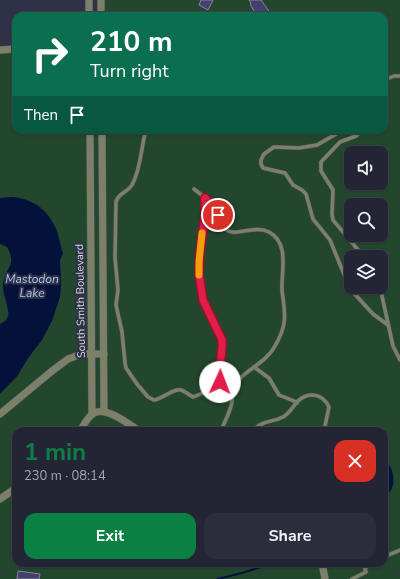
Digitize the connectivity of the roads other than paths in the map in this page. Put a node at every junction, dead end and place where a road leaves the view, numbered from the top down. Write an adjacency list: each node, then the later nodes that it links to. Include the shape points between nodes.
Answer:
1 (89, 0): 3 (street)
2 (101, 0): 4 (street)
3 (89, 12)
4 (101, 12)
5 (12, 49): 6 (street)
6 (0, 50)
7 (400, 76): 8 (lane)
8 (388, 78)
9 (90, 134): 14 (street, South Smith Boulevard)
10 (102, 134): 15 (street, South Smith Boulevard)
11 (145, 134): 25 (lane, via 133,184 116,202 116,305 126,368 148,397 154,400 180,390 192,397 196,396)
12 (336, 134): 20 (lane, via 317,145 300,148 274,147 264,154 261,164 263,168 285,174 293,185 306,194 312,218 330,240 350,289 373,314)
13 (358, 134): 18 (lane, via 340,142 320,165 333,190 333,220)
14 (90, 187): 15 (street); 21 (street, South Smith Boulevard)
15 (102, 187): 22 (street, South Smith Boulevard)
16 (194, 189): 17 (lane)
17 (205, 198): 24 (lane, via 216,211 225,229 233,232 254,229 268,231 282,250 285,316 283,329 274,349); 25 (lane, via 199,274 203,300 222,340)
18 (358, 250)
19 (381, 294): 20 (lane)
20 (388, 325): 23 (lane, via 393,346)
21 (92, 354): 22 (street); 29 (street, via 81,354 68,359); 30 (street, South Smith Boulevard)
22 (104, 354): 28 (street, South Smith Boulevard)
23 (400, 360)
24 (254, 367): 26 (lane, via 239,379); 27 (lane, via 269,378 279,395)
25 (220, 382): 26 (lane, via 228,385)
26 (231, 391): 33 (lane, via 232,404)
27 (296, 403): 34 (lane, via 283,417 264,422); 35 (lane, via 300,399 317,395 325,400 329,410)
28 (104, 411): 30 (street); 32 (street)
29 (0, 414)
30 (92, 414): 31 (street)
31 (83, 427)
32 (132, 427)
33 (223, 427)
34 (257, 427)
35 (325, 427)
36 (12, 491): 37 (street)
37 (0, 499)
38 (400, 550): 39 (lane)
39 (388, 555)
40 (323, 567): 42 (street)
41 (365, 568): 43 (lane, via 366,572)
42 (325, 579)
43 (352, 579)

